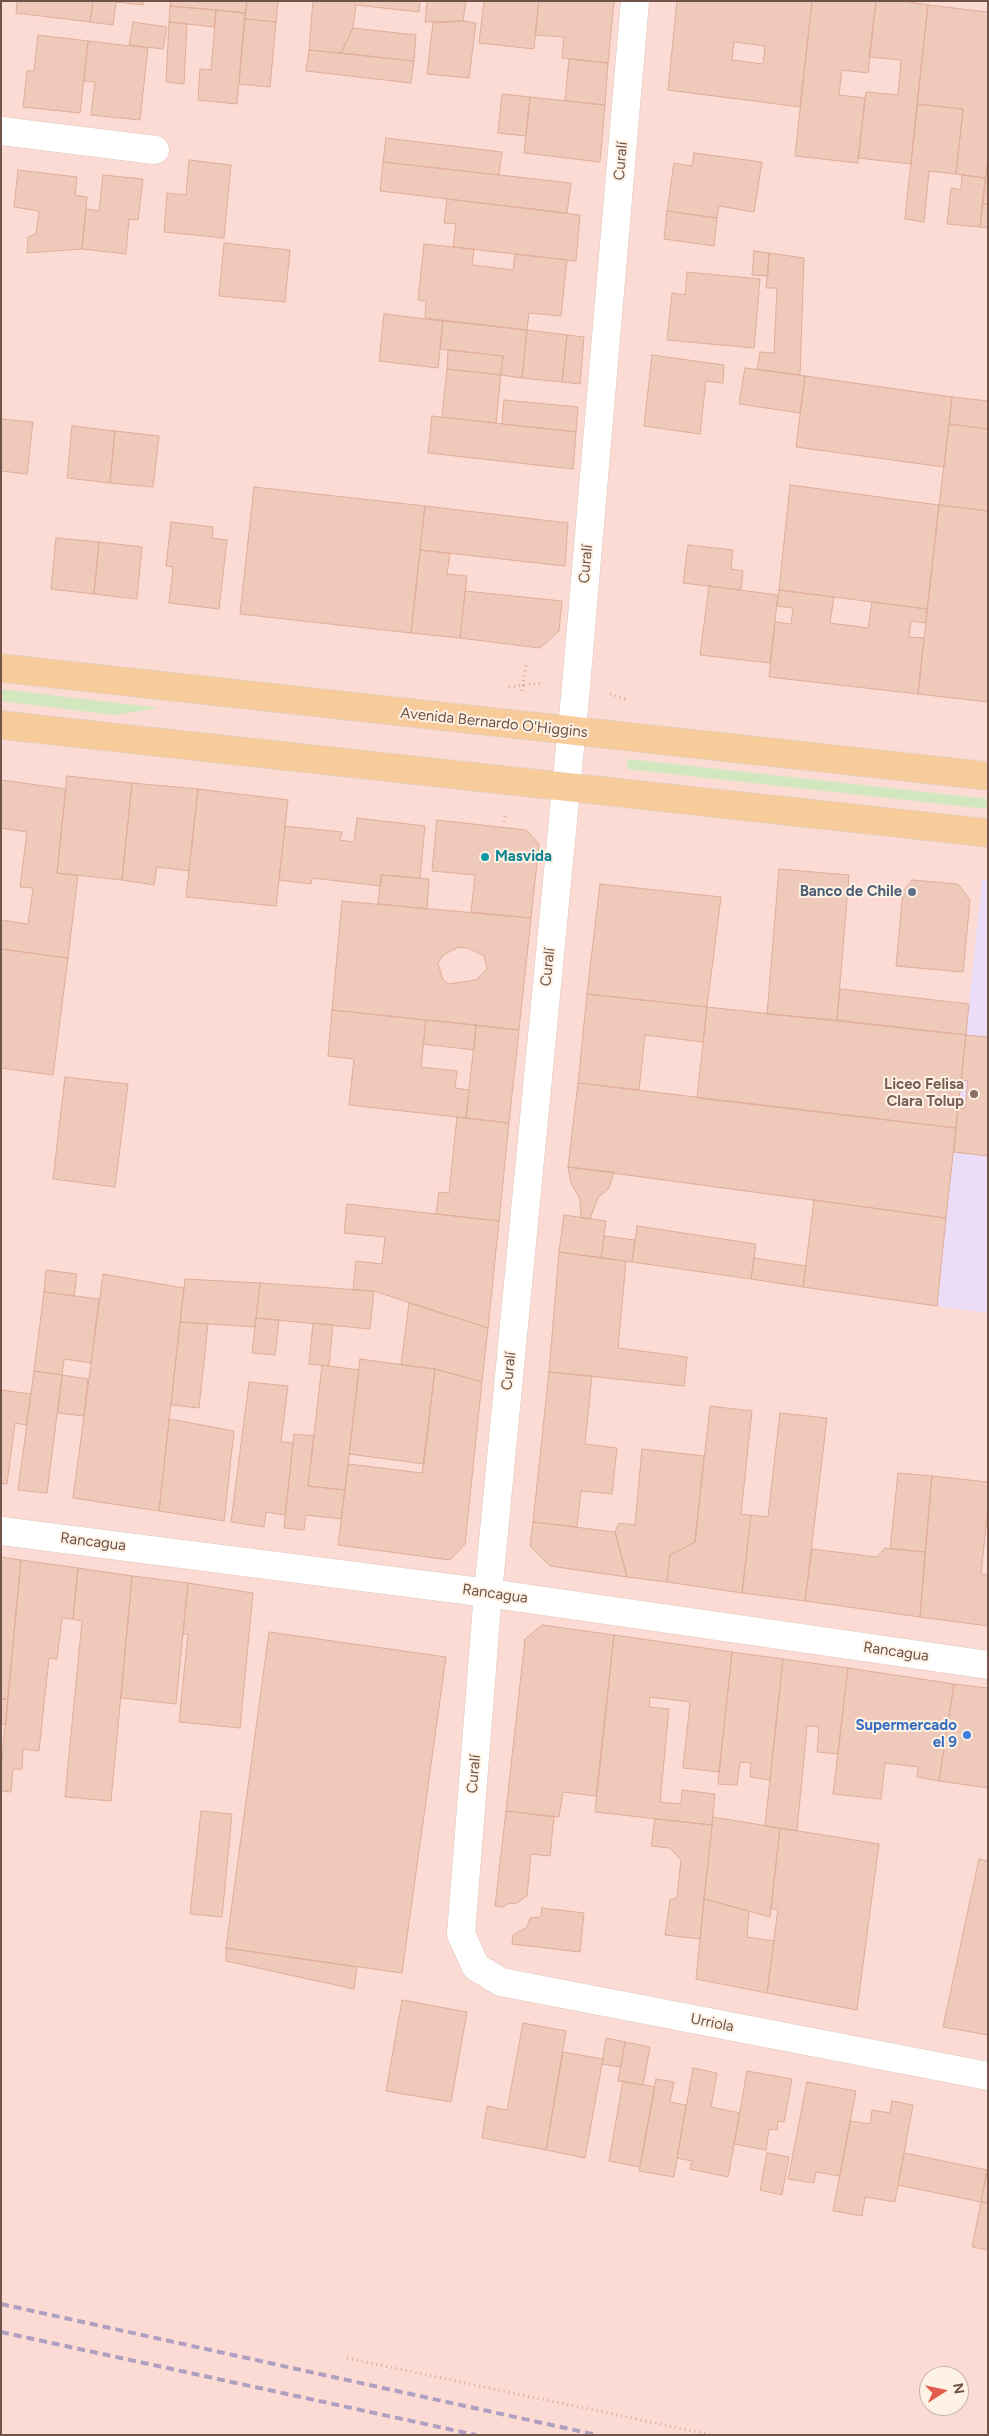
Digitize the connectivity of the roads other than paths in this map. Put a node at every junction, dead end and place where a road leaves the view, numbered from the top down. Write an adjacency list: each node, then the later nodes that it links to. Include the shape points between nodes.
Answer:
1 (635, 1): 6 (street, Curalí)
2 (1, 131): 3 (street)
3 (154, 150)
4 (1, 668): 6 (main road, Avenida Bernardo O'Higgins)
5 (1, 725): 8 (main road)
6 (571, 731): 7 (main road, Avenida Bernardo O'Higgins); 8 (street, Curalí)
7 (988, 776)
8 (565, 787): 9 (main road); 11 (street, Curalí)
9 (988, 833)
10 (1, 1530): 11 (street, Rancagua)
11 (488, 1593): 12 (street, Rancagua); 13 (street, Curalí)
12 (988, 1665)
13 (461, 1934): 14 (street, Urriola, via 476,1967 501,1982)
14 (988, 2076)

